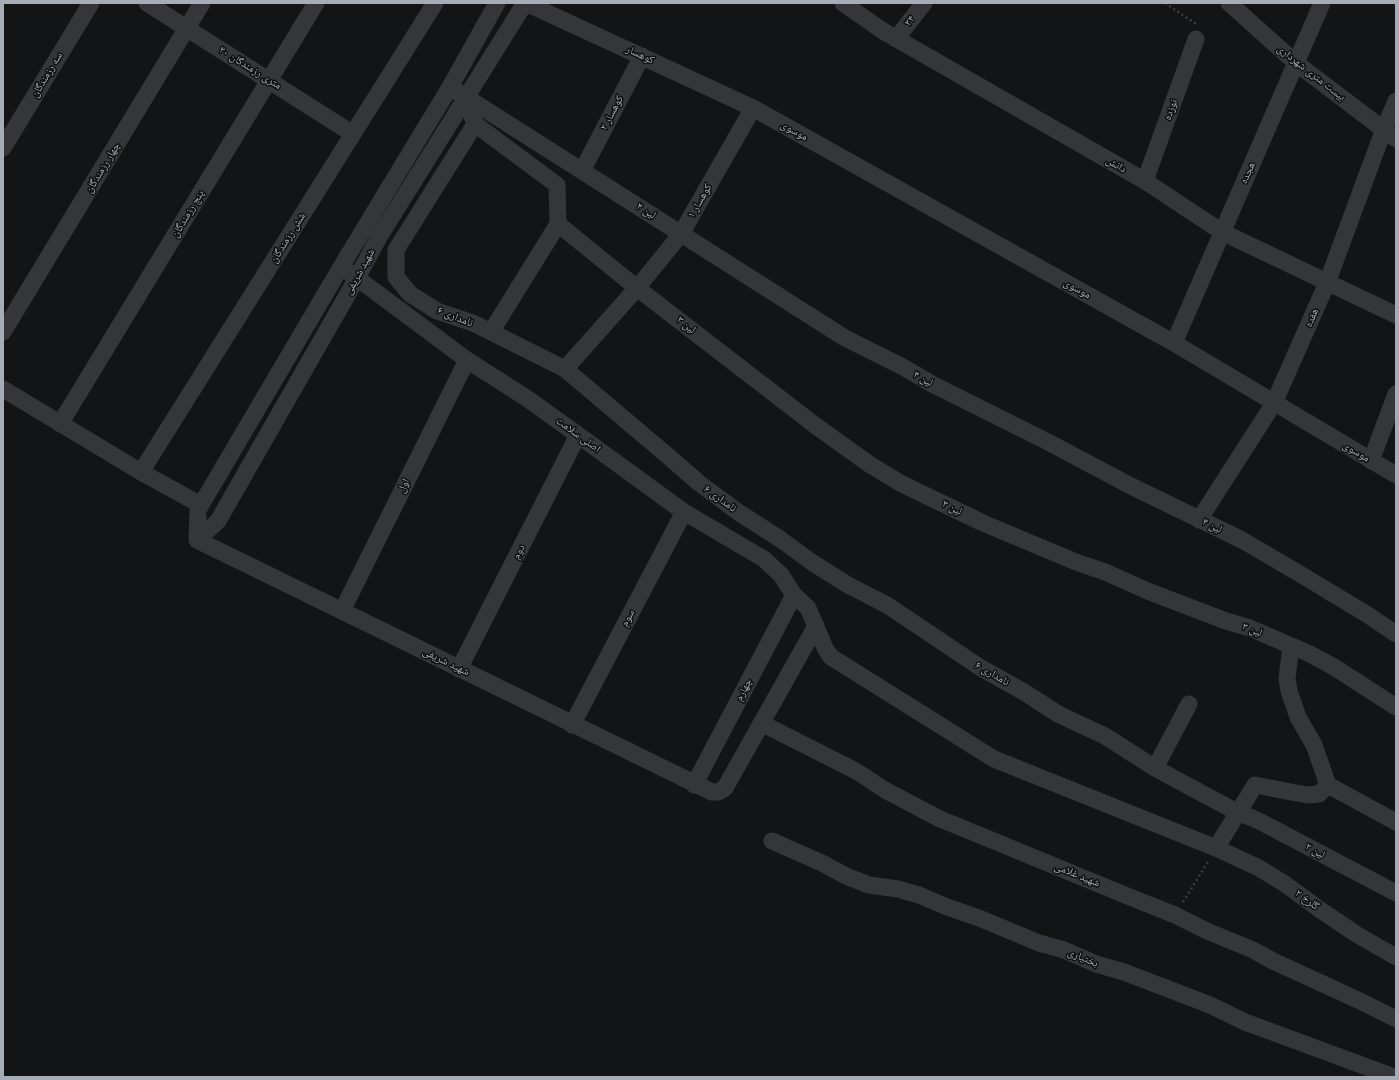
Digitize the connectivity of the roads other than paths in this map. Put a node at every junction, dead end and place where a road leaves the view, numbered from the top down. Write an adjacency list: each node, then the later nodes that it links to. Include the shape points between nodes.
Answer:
1 (91, 3): 25 (street, سه رزمندگان)
2 (147, 3): 12 (street, ۲۰ متری رزمندگان)
3 (202, 3): 12 (street, چهار رزمندگان)
4 (316, 3): 17 (street, پنج رزمندگان)
5 (435, 3): 23 (street, شش رزمندگان)
6 (496, 3): 18 (street, شهید شریفی)
7 (526, 3): 15 (street, کوهسار); 19 (street, شهید شریفی)
8 (843, 3): 13 (street, دانش)
9 (924, 3): 13 (street, ۳۴)
10 (1228, 3): 16 (street, بیست متری شهرداری)
11 (1322, 3): 16 (street, هجده)
12 (187, 29): 17 (street, ۲۰ متری رزمندگان); 36 (street, چهار رزمندگان)
13 (896, 39): 27 (street, دانش)
14 (1196, 39): 27 (street, نوزده)
15 (642, 56): 21 (street, کوهسار); 26 (street, کوهسار ۲)
16 (1296, 63): 24 (street, بیست متری شهرداری); 29 (street, هجده)
17 (270, 81): 23 (street, ۲۰ متری رزمندگان); 44 (street, پنج رزمندگان)
18 (450, 87): 19 (street, لین ۴); 31 (street, شهید شریفی)
19 (465, 97): 22 (street); 26 (street, لین ۴); 32 (street, شهید شریفی, via 379,236)
20 (1396, 101): 24 (street, هفده)
21 (753, 108): 30 (street, کوهسار ۱); 38 (street, موسوی)
22 (475, 124): 28 (street, via 557,185); 37 (street, نامداری ۶, via 396,250 396,277 410,294 437,311)
23 (353, 134): 47 (street, شش رزمندگان)
24 (1390, 134): 33 (street, هفده)
25 (3, 148)
26 (582, 171): 30 (street, لین ۴)
27 (1145, 181): 29 (street, دانش)
28 (558, 224): 34 (street, لین ۳); 37 (street)
29 (1222, 232): 33 (street, دانش); 38 (street, هجده)
30 (681, 234): 34 (street, کوهسار ۱); 51 (street, لین ۴, via 846,338)
31 (340, 267): 32 (street, اصلی سلامت); 49 (street, شهید شریفی)
32 (357, 278): 39 (street, اصلی سلامت); 52 (street, شهید شریفی, via 218,522)
33 (1327, 283): 35 (street, دانش); 43 (street, هفده)
34 (637, 288): 40 (street, کوهسار ۱); 57 (street, لین ۳, via 841,445 900,483 983,523 1076,562)
35 (1396, 315)
36 (3, 332)
37 (491, 332): 40 (street, نامداری ۶)
38 (1174, 343): 43 (street, موسوی)
39 (467, 360): 45 (street, اصلی سلامت); 54 (street, اول)
40 (564, 369): 63 (street, نامداری ۶, via 699,484 813,563 848,585 887,604 981,668 1058,714 1105,736)
41 (3, 389): 44 (street)
42 (1396, 394): 46 (street)
43 (1274, 403): 46 (street, موسوی); 51 (street, هفده)
44 (60, 424): 47 (street)
45 (578, 434): 50 (street, اصلی سلامت); 58 (street, دوم)
46 (1371, 461): 48 (street, موسوی)
47 (141, 472): 49 (street)
48 (1396, 476)
49 (201, 505): 52 (street, شهید شریفی, via 198,510)
50 (684, 512): 53 (street, اصلی سلامت, via 764,559 781,575); 62 (street, سوم)
51 (1199, 520): 56 (street, لین ۴, via 1262,552)
52 (197, 540): 54 (street, شهید شریفی)
53 (794, 595): 55 (street, اصلی سلامت, via 808,608); 64 (street, چهارم)
54 (342, 612): 58 (street, شهید شریفی)
55 (816, 626): 61 (street, شهید شریفی); 69 (street, گلرخ ۲, via 831,657 994,759)
56 (1396, 634)
57 (1291, 646): 60 (street, لین ۳, via 1334,667); 65 (street, via 1287,678 1289,691 1298,717 1314,745)
58 (459, 669): 62 (street, شهید شریفی)
59 (1189, 704): 63 (street)
60 (1396, 706)
61 (762, 723): 64 (street, شهید شریفی, via 725,788 712,792); 72 (street, شهید غلامی, via 856,771 885,790 938,818 1175,915)
62 (572, 724): 64 (street, شهید شریفی)
63 (1155, 768): 66 (street, نامداری ۶)
64 (694, 785)
65 (1328, 785): 66 (street, via 1319,794 1308,795 1255,785); 67 (street)
66 (1236, 811): 69 (street); 70 (street, لین ۲)
67 (1396, 822)
68 (772, 841): 73 (street, بختیاری, via 869,885 919,894 1039,943 1124,972 1210,1005 1245,1022)
69 (1216, 848): 71 (street, گلرخ ۲, via 1259,868 1356,934)
70 (1396, 893)
71 (1396, 956)
72 (1396, 1020)
73 (1394, 1077)

